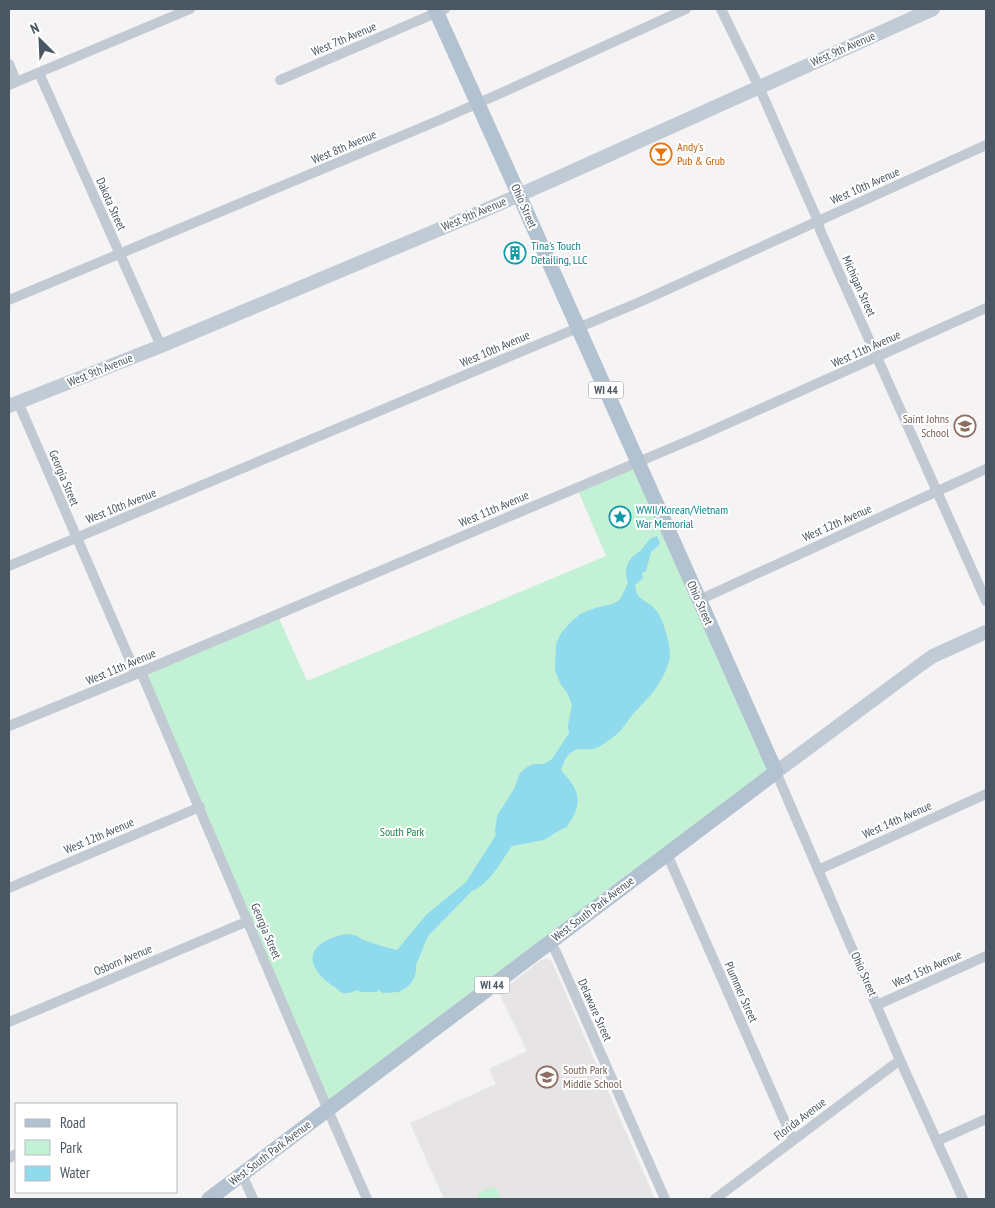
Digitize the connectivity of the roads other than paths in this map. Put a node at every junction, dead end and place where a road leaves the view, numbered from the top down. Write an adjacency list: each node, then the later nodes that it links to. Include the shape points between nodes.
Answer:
1 (190, 9): 7 (street)
2 (686, 9): 11 (street, West 8th Avenue)
3 (721, 9): 10 (street, Michigan Street)
4 (933, 9): 10 (main road, West 9th Avenue)
5 (439, 10): 8 (street, West 7th Avenue); 11 (main road, Ohio Street / WI 44)
6 (9, 64): 9 (street)
7 (38, 72): 9 (street); 15 (street, Dakota Street)
8 (280, 80)
9 (13, 83)
10 (759, 87): 13 (main road, West 9th Avenue); 14 (street, Michigan Street)
11 (478, 103): 13 (main road, Ohio Street / WI 44); 15 (street, West 8th Avenue)
12 (986, 145): 14 (street, West 10th Avenue)
13 (520, 195): 18 (main road, Ohio Street / WI 44); 19 (main road, West 9th Avenue)
14 (818, 221): 18 (street, West 10th Avenue); 20 (street, Michigan Street)
15 (119, 254): 16 (street, West 8th Avenue); 19 (street, Dakota Street)
16 (9, 300)
17 (986, 308): 20 (street, West 11th Avenue)
18 (578, 327): 22 (main road, Ohio Street / WI 44); 25 (street, West 10th Avenue)
19 (161, 346): 21 (main road, West 9th Avenue)
20 (877, 358): 22 (street, West 11th Avenue); 24 (street, Michigan Street)
21 (13, 404): 25 (street, Georgia Street)
22 (638, 462): 27 (main road, Ohio Street / WI 44); 30 (street, West 11th Avenue)
23 (986, 469): 24 (street, West 12th Avenue)
24 (937, 492): 27 (street, West 12th Avenue); 28 (street, Michigan Street)
25 (76, 538): 26 (street, West 10th Avenue); 30 (street, Georgia Street)
26 (9, 566)
27 (699, 600): 32 (main road, Ohio Street / WI 44)
28 (986, 601)
29 (986, 632): 32 (main road, West South Park Avenue, via 933,656)
30 (139, 673): 31 (street, West 11th Avenue); 34 (street, Georgia Street)
31 (9, 726)
32 (776, 772): 35 (main road, West South Park Avenue / WI 44); 36 (street, Ohio Street)
33 (986, 794): 36 (street, West 14th Avenue)
34 (200, 807): 37 (street, West 12th Avenue); 38 (street, Georgia Street)
35 (667, 854): 39 (main road, West South Park Avenue / WI 44); 46 (street, Plummer Street)
36 (818, 870): 41 (street, Ohio Street)
37 (9, 888)
38 (248, 921): 42 (street, Osborn Avenue); 44 (street, Georgia Street)
39 (550, 942): 44 (main road, West South Park Avenue / WI 44); 52 (street, Delaware Street)
40 (986, 956): 41 (street, West 15th Avenue)
41 (877, 1005): 43 (street, Ohio Street)
42 (9, 1022)
43 (900, 1060): 46 (street, Florida Avenue); 47 (street, Ohio Street)
44 (328, 1110): 48 (main road, West South Park Avenue / WI 44); 51 (street, Georgia Street)
45 (986, 1119): 47 (street)
46 (793, 1140): 53 (street, Florida Avenue)
47 (937, 1141): 54 (street, Ohio Street)
48 (242, 1174): 49 (main road, West South Park Avenue / WI 44); 50 (street)
49 (209, 1199)
50 (253, 1199)
51 (367, 1199)
52 (664, 1199)
53 (715, 1199)
54 (963, 1199)

